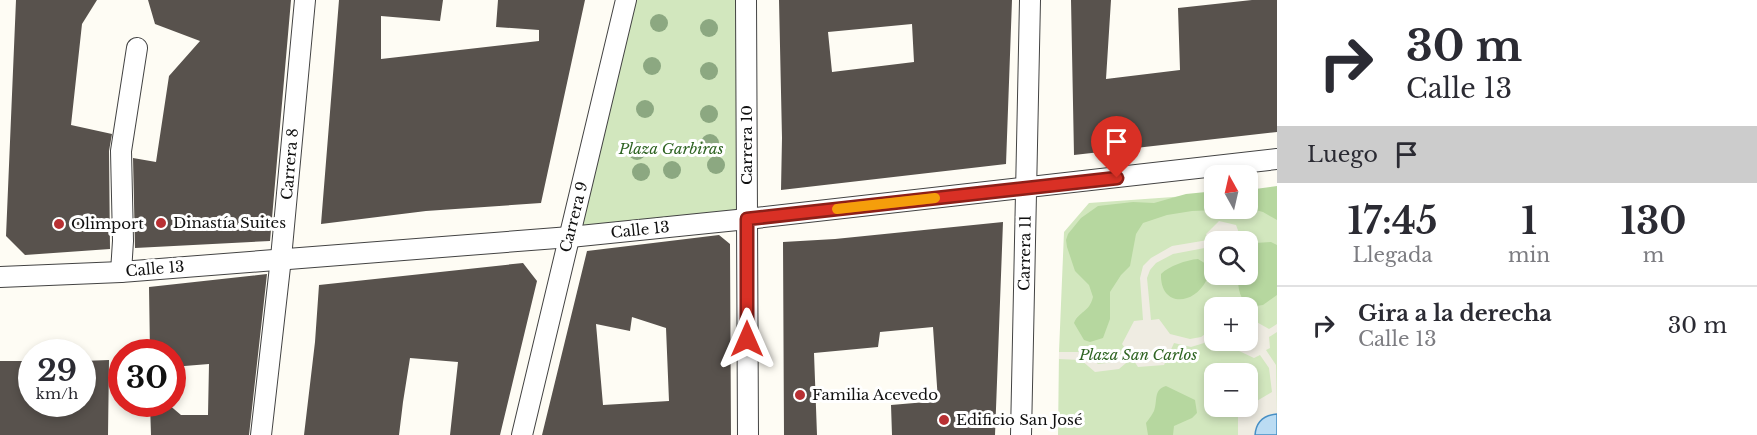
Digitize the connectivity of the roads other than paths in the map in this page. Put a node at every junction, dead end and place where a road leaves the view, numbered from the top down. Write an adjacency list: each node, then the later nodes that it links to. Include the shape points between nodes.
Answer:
1 (305, 0): 10 (street, Carrera 8)
2 (626, 0): 9 (street, Carrera 9)
3 (746, 0): 8 (street, Carrera 10)
4 (1030, 0): 7 (street, Carrera 11)
5 (137, 48): 11 (street, via 121,151)
6 (1277, 159): 7 (street, Calle 13)
7 (1026, 188): 8 (street, Calle 13); 16 (street, Carrera 11)
8 (747, 219): 9 (street, Calle 13); 15 (street, Carrera 10)
9 (570, 237): 10 (street, Calle 13); 14 (street, Carrera 9)
10 (281, 258): 11 (street, Calle 13); 13 (street, Carrera 8)
11 (121, 272): 12 (street, Calle 13)
12 (0, 277)
13 (261, 435)
14 (522, 435)
15 (748, 435)
16 (1021, 435)

